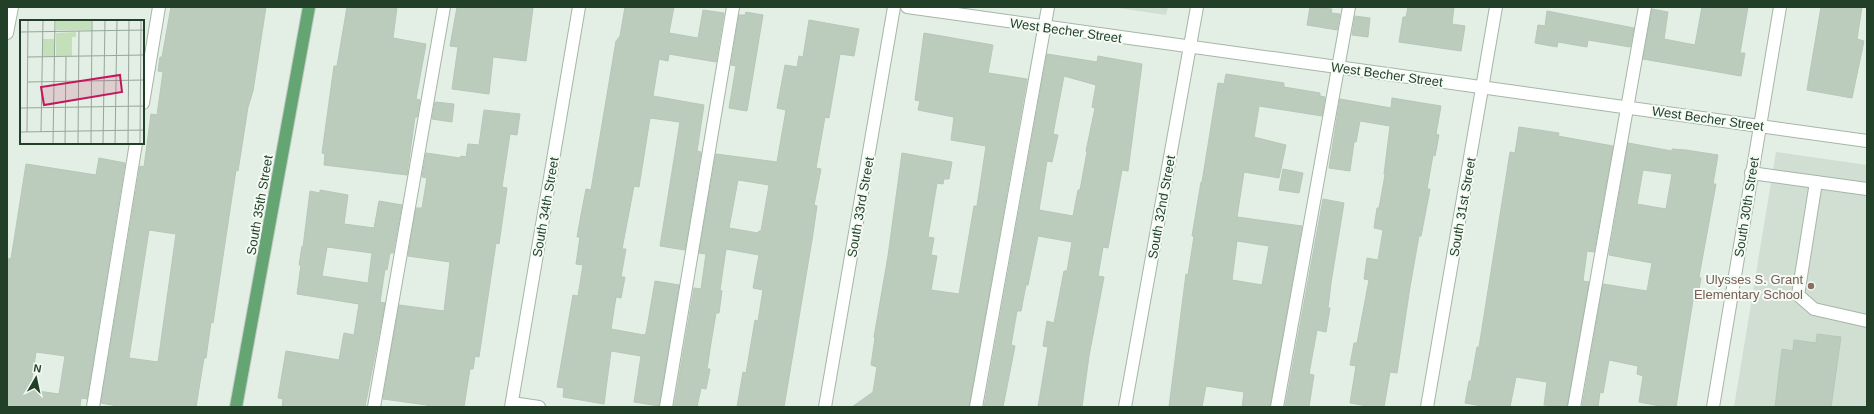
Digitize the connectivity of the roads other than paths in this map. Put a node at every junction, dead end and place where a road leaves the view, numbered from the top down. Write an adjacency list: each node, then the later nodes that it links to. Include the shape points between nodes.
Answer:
1 (12, 7): 16 (street)
2 (159, 7): 20 (street)
3 (309, 7): 31 (main road, South 35th Street)
4 (444, 7): 32 (street)
5 (580, 7): 29 (street, South 34th Street)
6 (734, 7): 34 (street)
7 (894, 7): 35 (street, South 33rd Street)
8 (907, 7): 15 (street, West Becher Street)
9 (1048, 7): 15 (street)
10 (1197, 7): 17 (street, South 32nd Street)
11 (1349, 7): 18 (street)
12 (1496, 7): 19 (street, South 31st Street)
13 (1646, 7): 21 (street)
14 (1780, 7): 22 (street, South 30th Street)
15 (1045, 27): 17 (street, West Becher Street); 36 (street)
16 (7, 33)
17 (1191, 47): 18 (street, West Becher Street); 37 (street, South 32nd Street)
18 (1339, 68): 19 (street, West Becher Street); 38 (street)
19 (1482, 87): 21 (street, West Becher Street); 39 (street, South 31st Street)
20 (144, 97)
21 (1628, 107): 22 (street, West Becher Street); 40 (street)
22 (1759, 125): 23 (street, West Becher Street); 25 (street, South 30th Street)
23 (1867, 141)
24 (136, 144): 30 (street)
25 (1751, 173): 26 (street); 41 (street, South 30th Street)
26 (1816, 182): 27 (street); 28 (street, via 1798,294 1814,309)
27 (1867, 189)
28 (1867, 321)
29 (512, 405): 33 (street)
30 (93, 407)
31 (236, 407)
32 (374, 407)
33 (539, 407)
34 (666, 407)
35 (825, 407)
36 (976, 407)
37 (1125, 407)
38 (1277, 407)
39 (1427, 407)
40 (1574, 407)
41 (1713, 407)

